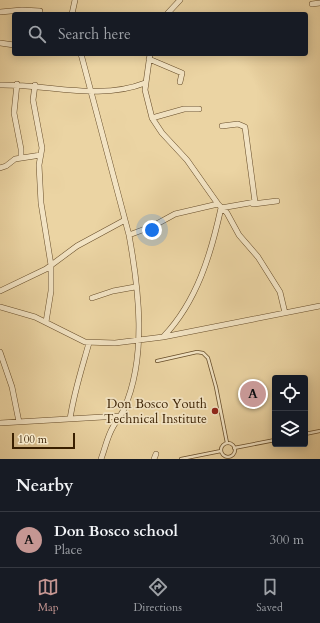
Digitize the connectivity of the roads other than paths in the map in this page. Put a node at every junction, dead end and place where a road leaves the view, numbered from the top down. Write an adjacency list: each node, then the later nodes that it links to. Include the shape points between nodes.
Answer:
1 (75, 0): 7 (street)
2 (180, 0): 8 (street)
3 (320, 3): 4 (street)
4 (312, 4)
5 (40, 11): 6 (street)
6 (0, 12)
7 (72, 12)
8 (169, 12)
9 (0, 44): 10 (street)
10 (12, 45)
11 (82, 56): 18 (street)
12 (150, 57): 13 (street, via 182,73); 16 (street)
13 (180, 82)
14 (0, 84): 15 (street)
15 (17, 84): 17 (street); 23 (street, via 14,113)
16 (145, 84): 18 (street); 20 (street)
17 (35, 85): 18 (street); 22 (street, via 33,100)
18 (91, 91): 28 (street)
19 (199, 109): 20 (street, via 184,109)
20 (152, 118): 27 (street, via 187,160)
21 (222, 126): 26 (street, via 244,126 256,200)
22 (41, 154): 23 (street); 30 (street, via 41,203)
23 (21, 157): 24 (street)
24 (0, 168)
25 (277, 201): 26 (street)
26 (254, 204): 27 (street)
27 (220, 206): 29 (street, via 175,214); 36 (street, via 273,280 280,292); 38 (street, via 212,244 195,290 178,319)
28 (125, 220): 29 (street); 30 (street, via 85,240)
29 (129, 235): 31 (street, via 134,260)
30 (51, 265): 32 (street); 37 (street, via 51,291)
31 (135, 287): 33 (street); 39 (street)
32 (0, 291)
33 (92, 298)
34 (320, 306): 36 (street)
35 (0, 307): 37 (street)
36 (284, 313): 38 (street)
37 (46, 322): 40 (street)
38 (163, 337): 39 (street)
39 (140, 340): 40 (street); 43 (street, via 132,386)
40 (88, 343): 44 (street)
41 (0, 352): 45 (street, via 12,387)
42 (157, 361): 50 (lane, via 197,352 208,358)
43 (120, 416): 44 (street); 54 (street, via 112,428)
44 (70, 418): 45 (street)
45 (19, 422): 46 (street)
46 (0, 423)
47 (320, 431): 48 (lane)
48 (308, 433)
49 (272, 441): 51 (lane)
50 (227, 443): 51 (lane); 52 (lane, via 222,446)
51 (234, 448): 53 (lane)
52 (221, 451): 53 (lane, via 224,456); 55 (lane)
53 (230, 458)
54 (101, 459)
55 (181, 459)

